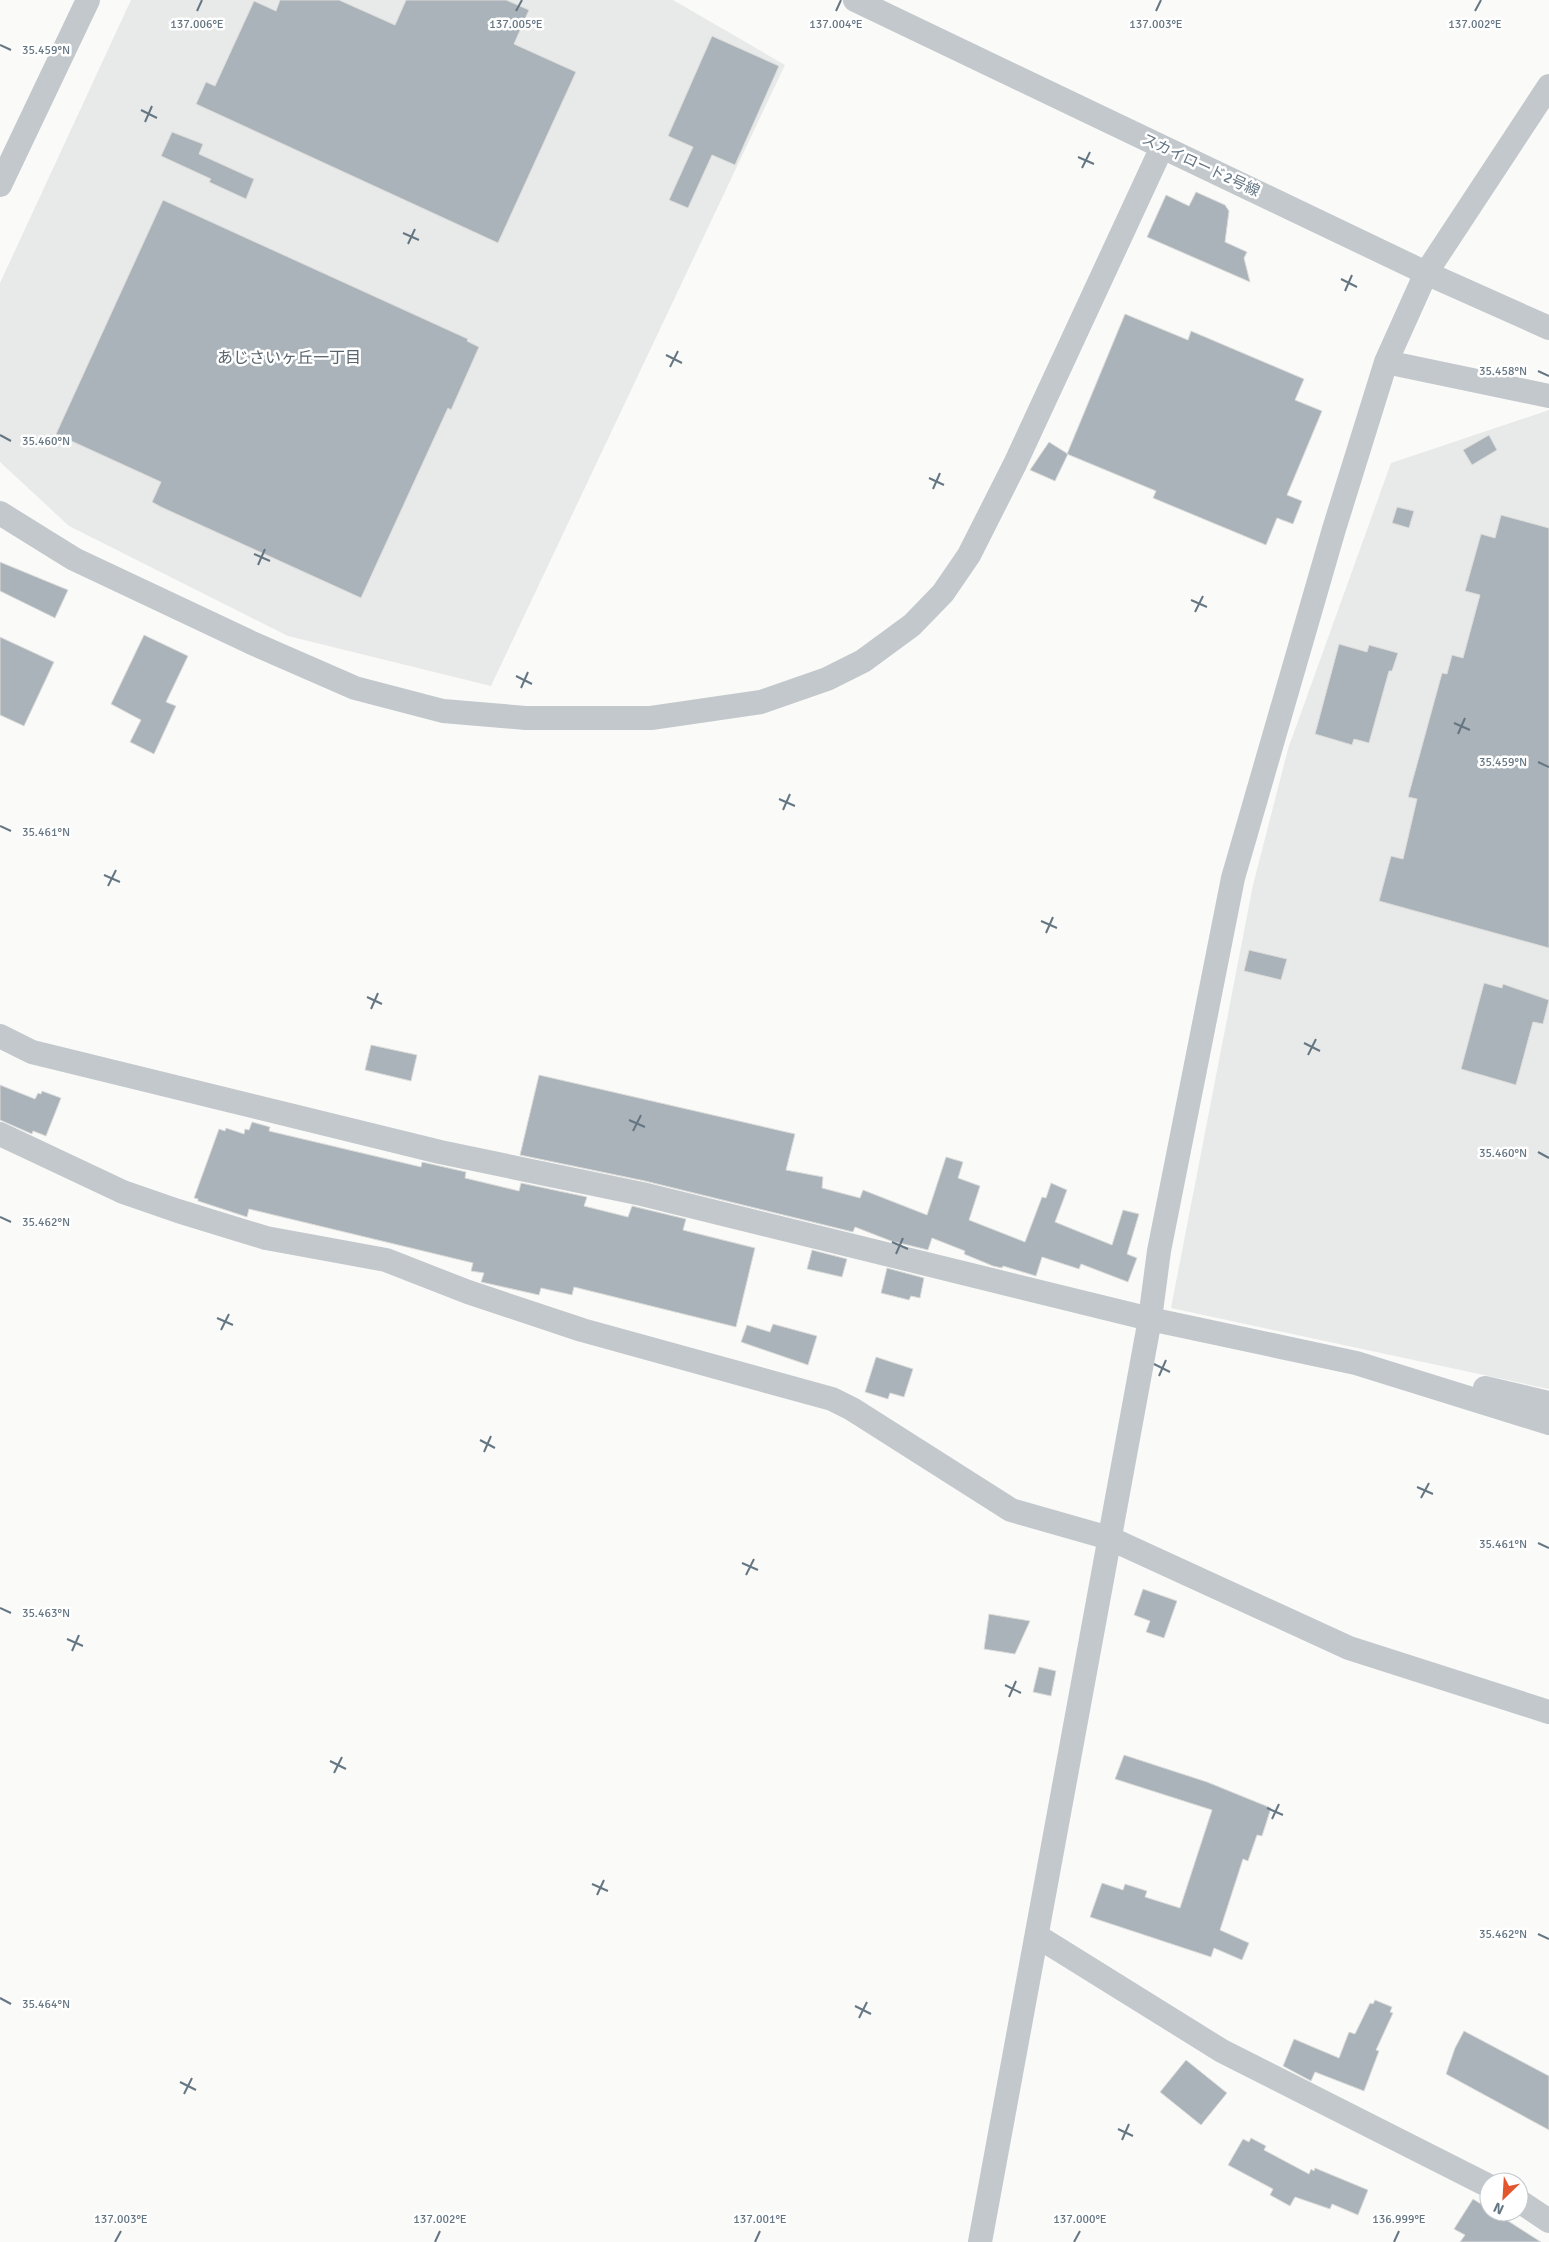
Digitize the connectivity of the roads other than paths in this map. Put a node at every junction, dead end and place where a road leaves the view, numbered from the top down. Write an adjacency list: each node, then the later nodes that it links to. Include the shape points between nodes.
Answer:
1 (88, 0): 5 (street)
2 (855, 0): 4 (street, スカイロード2号線)
3 (1549, 86): 6 (street)
4 (1162, 147): 6 (street, スカイロード2号線); 10 (street, via 1015,464 970,554 943,593 912,625 863,661 828,679 761,702 651,718 526,718 443,711 355,688 252,643 74,559)
5 (0, 185)
6 (1426, 273): 7 (street, スカイロード2号線); 8 (street)
7 (1549, 328)
8 (1386, 362): 9 (street); 13 (street, via 1233,878 1159,1251)
9 (1549, 396)
10 (0, 513)
11 (0, 1036): 13 (street, via 32,1052 440,1152 642,1194)
12 (0, 1134): 17 (street, via 124,1192 178,1212 266,1238 386,1260 468,1292 582,1330 832,1400 852,1409 1011,1510)
13 (1150, 1319): 14 (street); 17 (street)
14 (1385, 1372): 15 (street, via 1434,1376); 16 (street)
15 (1549, 1403)
16 (1549, 1423)
17 (1109, 1538): 18 (street, via 1349,1648); 19 (street)
18 (1549, 1712)
19 (1037, 1936): 20 (street, via 1222,2051); 23 (street)
20 (1479, 2181)
21 (1529, 2207): 22 (street)
22 (1549, 2220)
23 (980, 2242)

